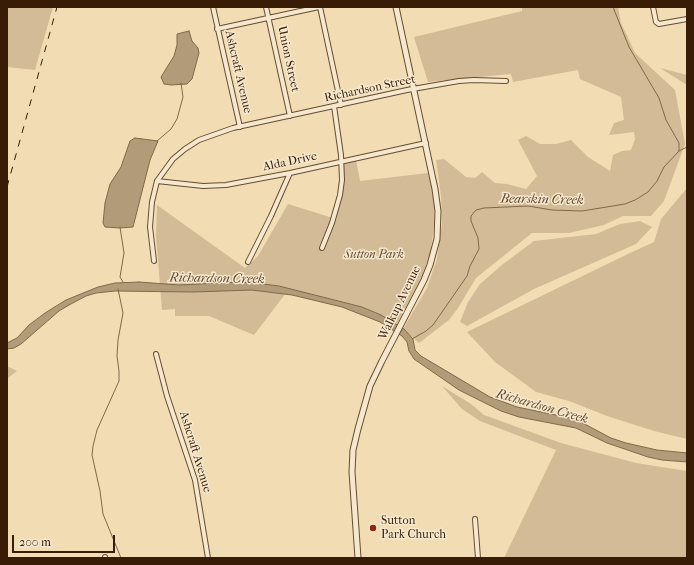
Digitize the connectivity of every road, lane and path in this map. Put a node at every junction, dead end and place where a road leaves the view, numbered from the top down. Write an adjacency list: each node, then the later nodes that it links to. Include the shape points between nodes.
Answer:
1 (213, 7): 8 (street, Ashcraft Avenue)
2 (266, 7): 6 (street, Union Street)
3 (320, 7): 6 (street); 11 (street)
4 (396, 7): 10 (street, Walkup Avenue)
5 (653, 7): 7 (street, via 656,22 659,24)
6 (269, 18): 8 (street); 13 (street, Union Street)
7 (687, 18)
8 (217, 29): 14 (street, Ashcraft Avenue)
9 (506, 81): 10 (street, Richardson Street, via 466,81)
10 (414, 89): 11 (street, Richardson Street); 15 (street, Walkup Avenue)
11 (341, 105): 12 (street, Richardson Street)
12 (334, 106): 13 (street, Richardson Street); 16 (street)
13 (290, 116): 14 (street, Richardson Street)
14 (240, 127): 18 (street, Ashcraft Avenue, via 214,134 185,149 173,159)
15 (426, 143): 16 (street, Alda Drive); 25 (street, Walkup Avenue, via 438,211 437,239 424,280 370,386 353,450 352,480)
16 (342, 161): 17 (street, Alda Drive); 19 (street, via 340,195)
17 (290, 172): 18 (street, Alda Drive, via 214,186); 21 (street)
18 (157, 181): 20 (street, Ashcraft Avenue, via 150,227)
19 (322, 248)
20 (154, 261)
21 (248, 262)
22 (156, 354): 24 (street, Ashcraft Avenue, via 195,480)
23 (475, 519): 26 (street)
24 (208, 558)
25 (358, 558)
26 (478, 558)

